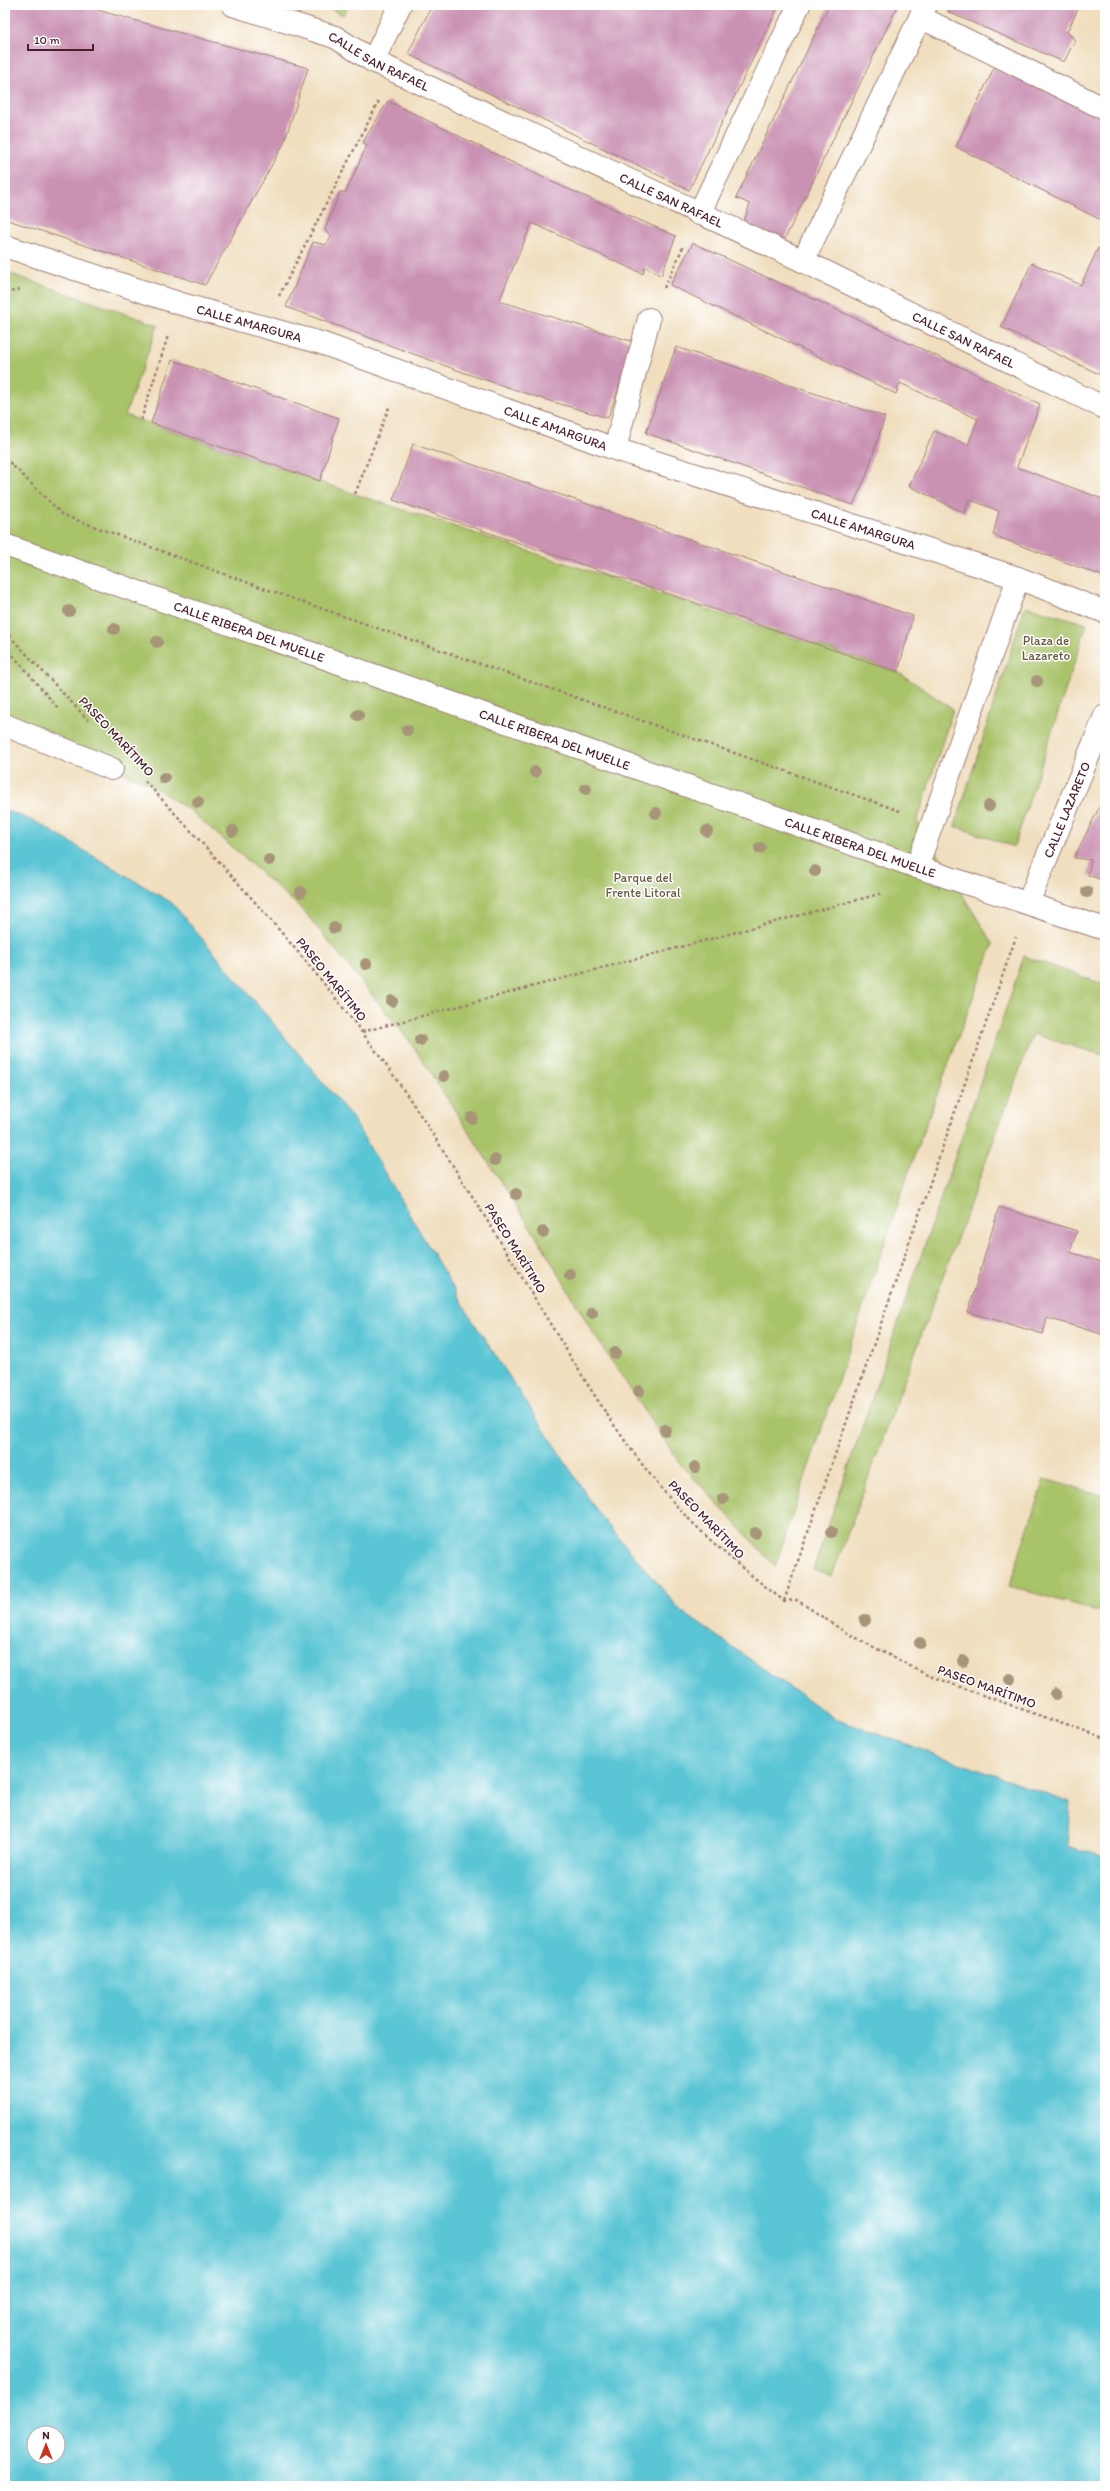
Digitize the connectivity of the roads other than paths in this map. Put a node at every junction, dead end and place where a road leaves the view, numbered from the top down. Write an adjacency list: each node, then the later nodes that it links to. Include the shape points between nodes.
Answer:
1 (233, 5): 6 (street, CALLE SAN RAFAEL)
2 (285, 5): 6 (street)
3 (400, 5): 7 (street)
4 (799, 5): 9 (street)
5 (923, 11): 8 (street); 11 (street)
6 (335, 37): 7 (street, CALLE SAN RAFAEL)
7 (373, 61): 9 (street, CALLE SAN RAFAEL)
8 (1105, 109)
9 (699, 214): 11 (street, CALLE SAN RAFAEL)
10 (5, 246): 14 (street, CALLE AMARGURA, via 178,303 321,344)
11 (803, 261): 13 (street, CALLE SAN RAFAEL)
12 (650, 319): 14 (street)
13 (1105, 408)
14 (615, 450): 16 (street, CALLE AMARGURA)
15 (5, 545): 21 (street, CALLE RIBERA DEL MUELLE)
16 (1018, 578): 17 (street, CALLE AMARGURA); 21 (street)
17 (1105, 612)
18 (1105, 716): 22 (street, CALLE LAZARETO)
19 (5, 725): 20 (street)
20 (112, 769)
21 (917, 867): 22 (street, CALLE RIBERA DEL MUELLE)
22 (1028, 903): 23 (street, CALLE RIBERA DEL MUELLE)
23 (1105, 929)

